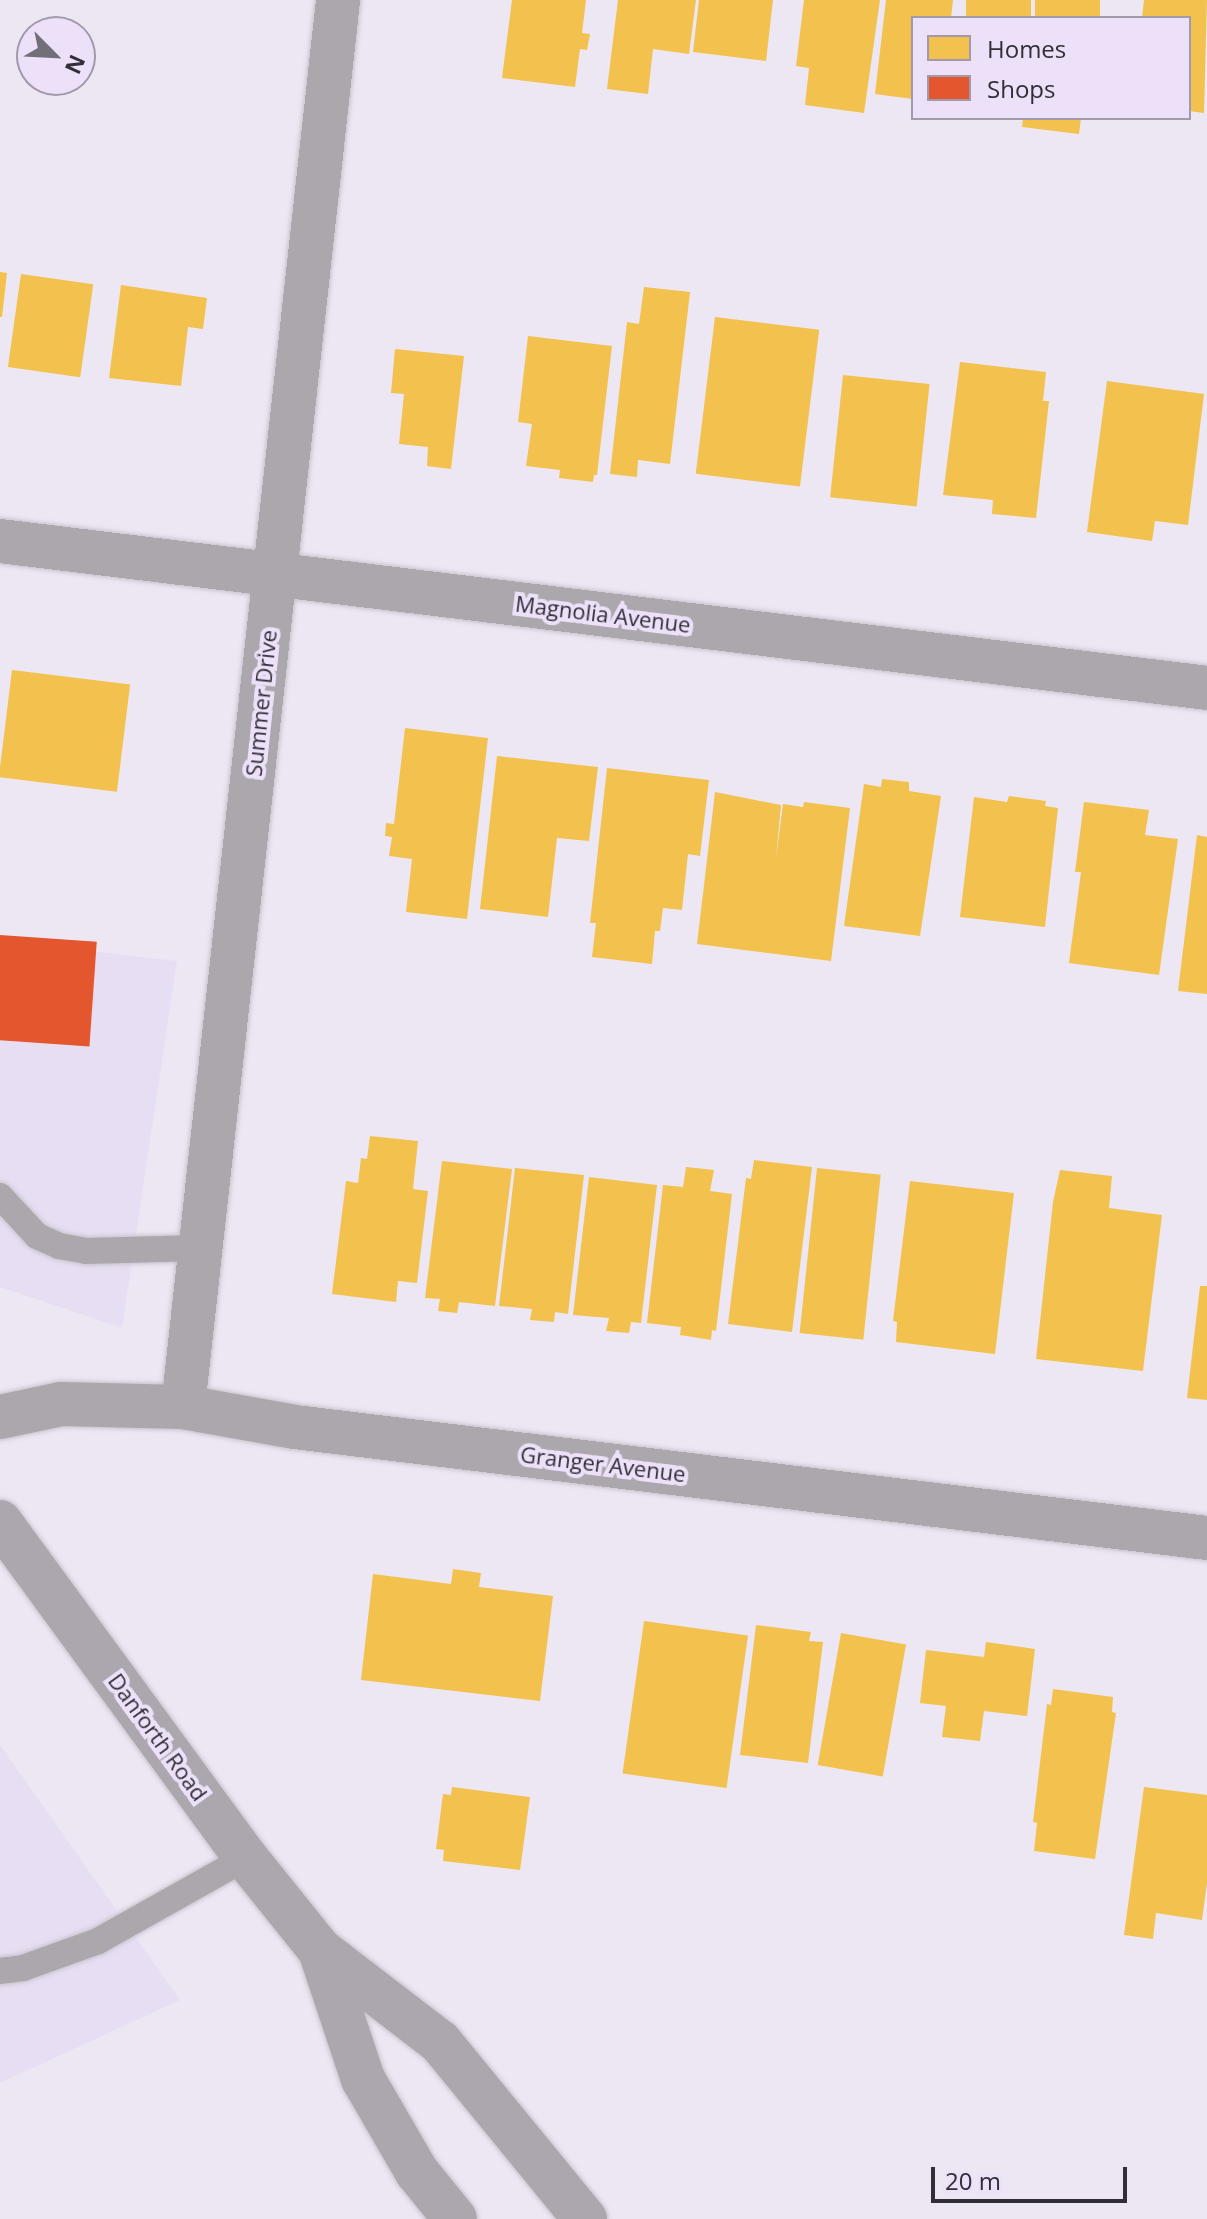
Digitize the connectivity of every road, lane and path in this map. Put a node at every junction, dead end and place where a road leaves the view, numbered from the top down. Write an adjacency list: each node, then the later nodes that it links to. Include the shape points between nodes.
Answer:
1 (338, 0): 3 (street, Summer Drive)
2 (0, 541): 3 (street, Magnolia Avenue)
3 (276, 574): 4 (street, Magnolia Avenue); 6 (street, Summer Drive)
4 (1207, 688)
5 (0, 1196): 6 (lane, via 37,1236 59,1246 86,1251)
6 (199, 1248): 7 (street, Summer Drive)
7 (183, 1407): 8 (street, Granger Avenue, via 61,1404); 10 (street, Granger Avenue, via 295,1427)
8 (0, 1417)
9 (0, 1522): 11 (main road, Danforth Road)
10 (1207, 1538)
11 (246, 1858): 12 (main road, Danforth Road); 13 (lane, via 98,1941)
12 (320, 1950): 14 (main road, Danforth Road, via 363,2079 417,2172); 15 (main road, Danforth Road, via 440,2042)
13 (0, 1971)
14 (455, 2219)
15 (585, 2219)

